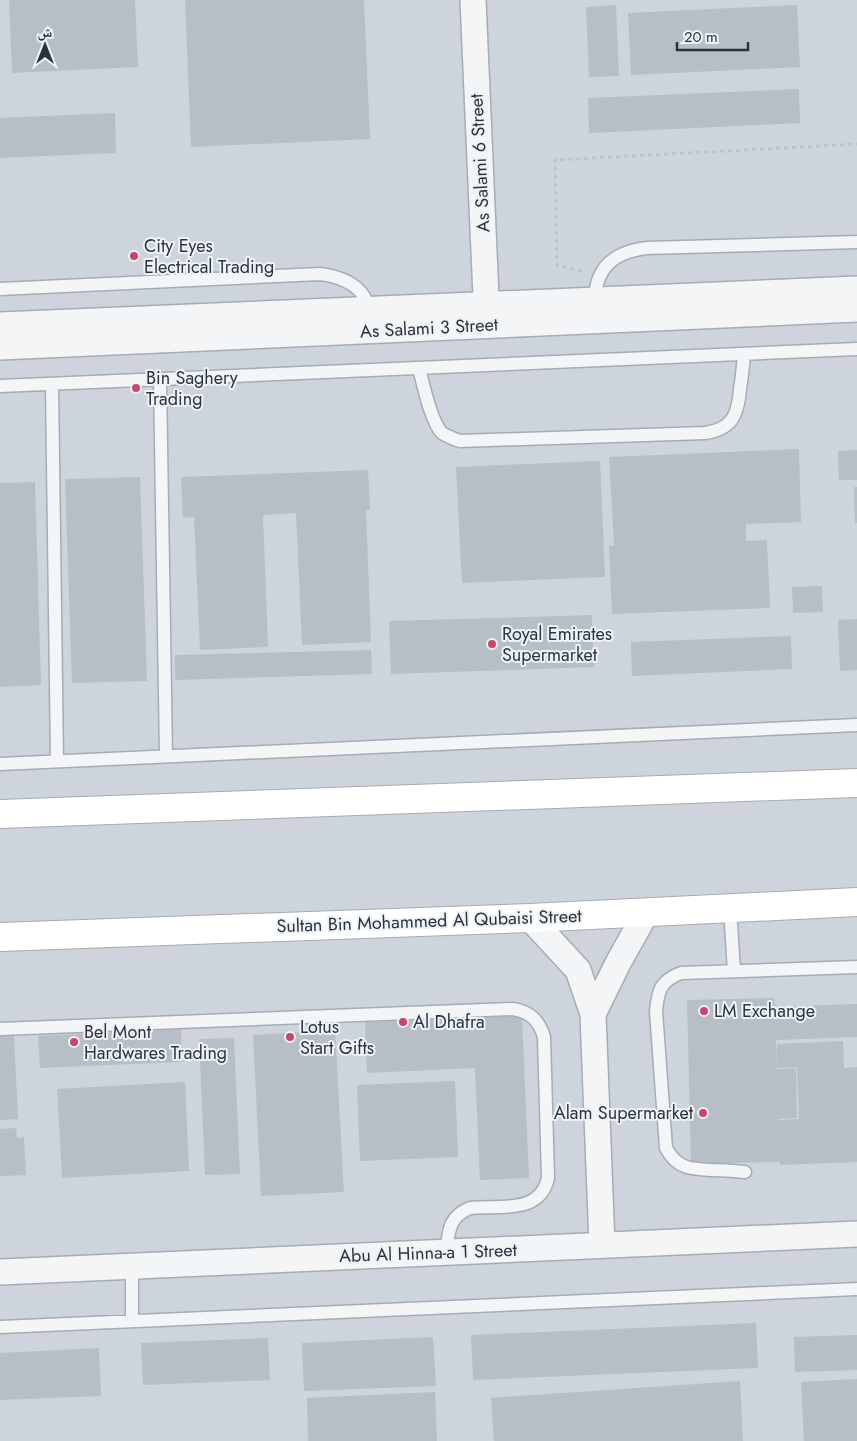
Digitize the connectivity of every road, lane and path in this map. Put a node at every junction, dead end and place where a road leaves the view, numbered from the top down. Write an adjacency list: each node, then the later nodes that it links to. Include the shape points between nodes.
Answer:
1 (473, 0): 10 (street, As Salami 6 Street)
2 (857, 144): 4 (path, via 555,160 557,265)
3 (857, 242): 4 (lane, via 647,248 620,255)
4 (600, 276): 7 (lane)
5 (857, 288): 7 (street, As Salami 3 Street)
6 (0, 289): 8 (lane, via 320,274 354,286 363,294)
7 (594, 300): 10 (street, As Salami 3 Street)
8 (370, 309): 10 (street, As Salami 3 Street); 11 (street, As Salami 3 Street)
9 (857, 309): 10 (street, As Salami 3 Street)
10 (487, 315): 12 (street, As Salami 3 Street)
11 (0, 325)
12 (0, 347)
13 (857, 349): 14 (lane)
14 (744, 354): 15 (lane); 15 (lane, via 736,415 723,428 705,433 460,441 446,435 435,424)
15 (418, 368): 16 (lane)
16 (160, 379): 17 (lane); 20 (lane)
17 (52, 384): 18 (lane); 21 (lane)
18 (0, 386)
19 (857, 725): 20 (lane)
20 (166, 756): 21 (lane)
21 (57, 761): 22 (lane)
22 (0, 764)
23 (857, 783): 24 (main road)
24 (0, 814)
25 (857, 902): 26 (main road, Sultan Bin Mohammed Al Qubaisi Street)
26 (730, 908): 27 (main road, Sultan Bin Mohammed Al Qubaisi Street); 31 (lane)
27 (646, 913): 28 (main road, Sultan Bin Mohammed Al Qubaisi Street); 32 (street)
28 (530, 918): 29 (main road, Sultan Bin Mohammed Al Qubaisi Street); 32 (street, via 578,970)
29 (0, 937)
30 (857, 967): 31 (lane)
31 (734, 971): 34 (lane, via 689,972 673,976 661,987 656,1011 666,1148 675,1161 692,1169)
32 (593, 1014): 36 (street)
33 (0, 1029): 37 (lane, via 522,1011 537,1021 544,1036 546,1185 538,1198 530,1203 463,1211 452,1222)
34 (745, 1172)
35 (857, 1234): 36 (street, Abu Al Hinna-a 1 Street)
36 (602, 1245): 37 (street, Abu Al Hinna-a 1 Street)
37 (446, 1252): 38 (street, Abu Al Hinna-a 1 Street)
38 (132, 1266): 39 (street, Abu Al Hinna-a 1 Street); 41 (lane)
39 (0, 1272)
40 (857, 1289): 41 (lane)
41 (132, 1321): 42 (lane)
42 (0, 1327)

